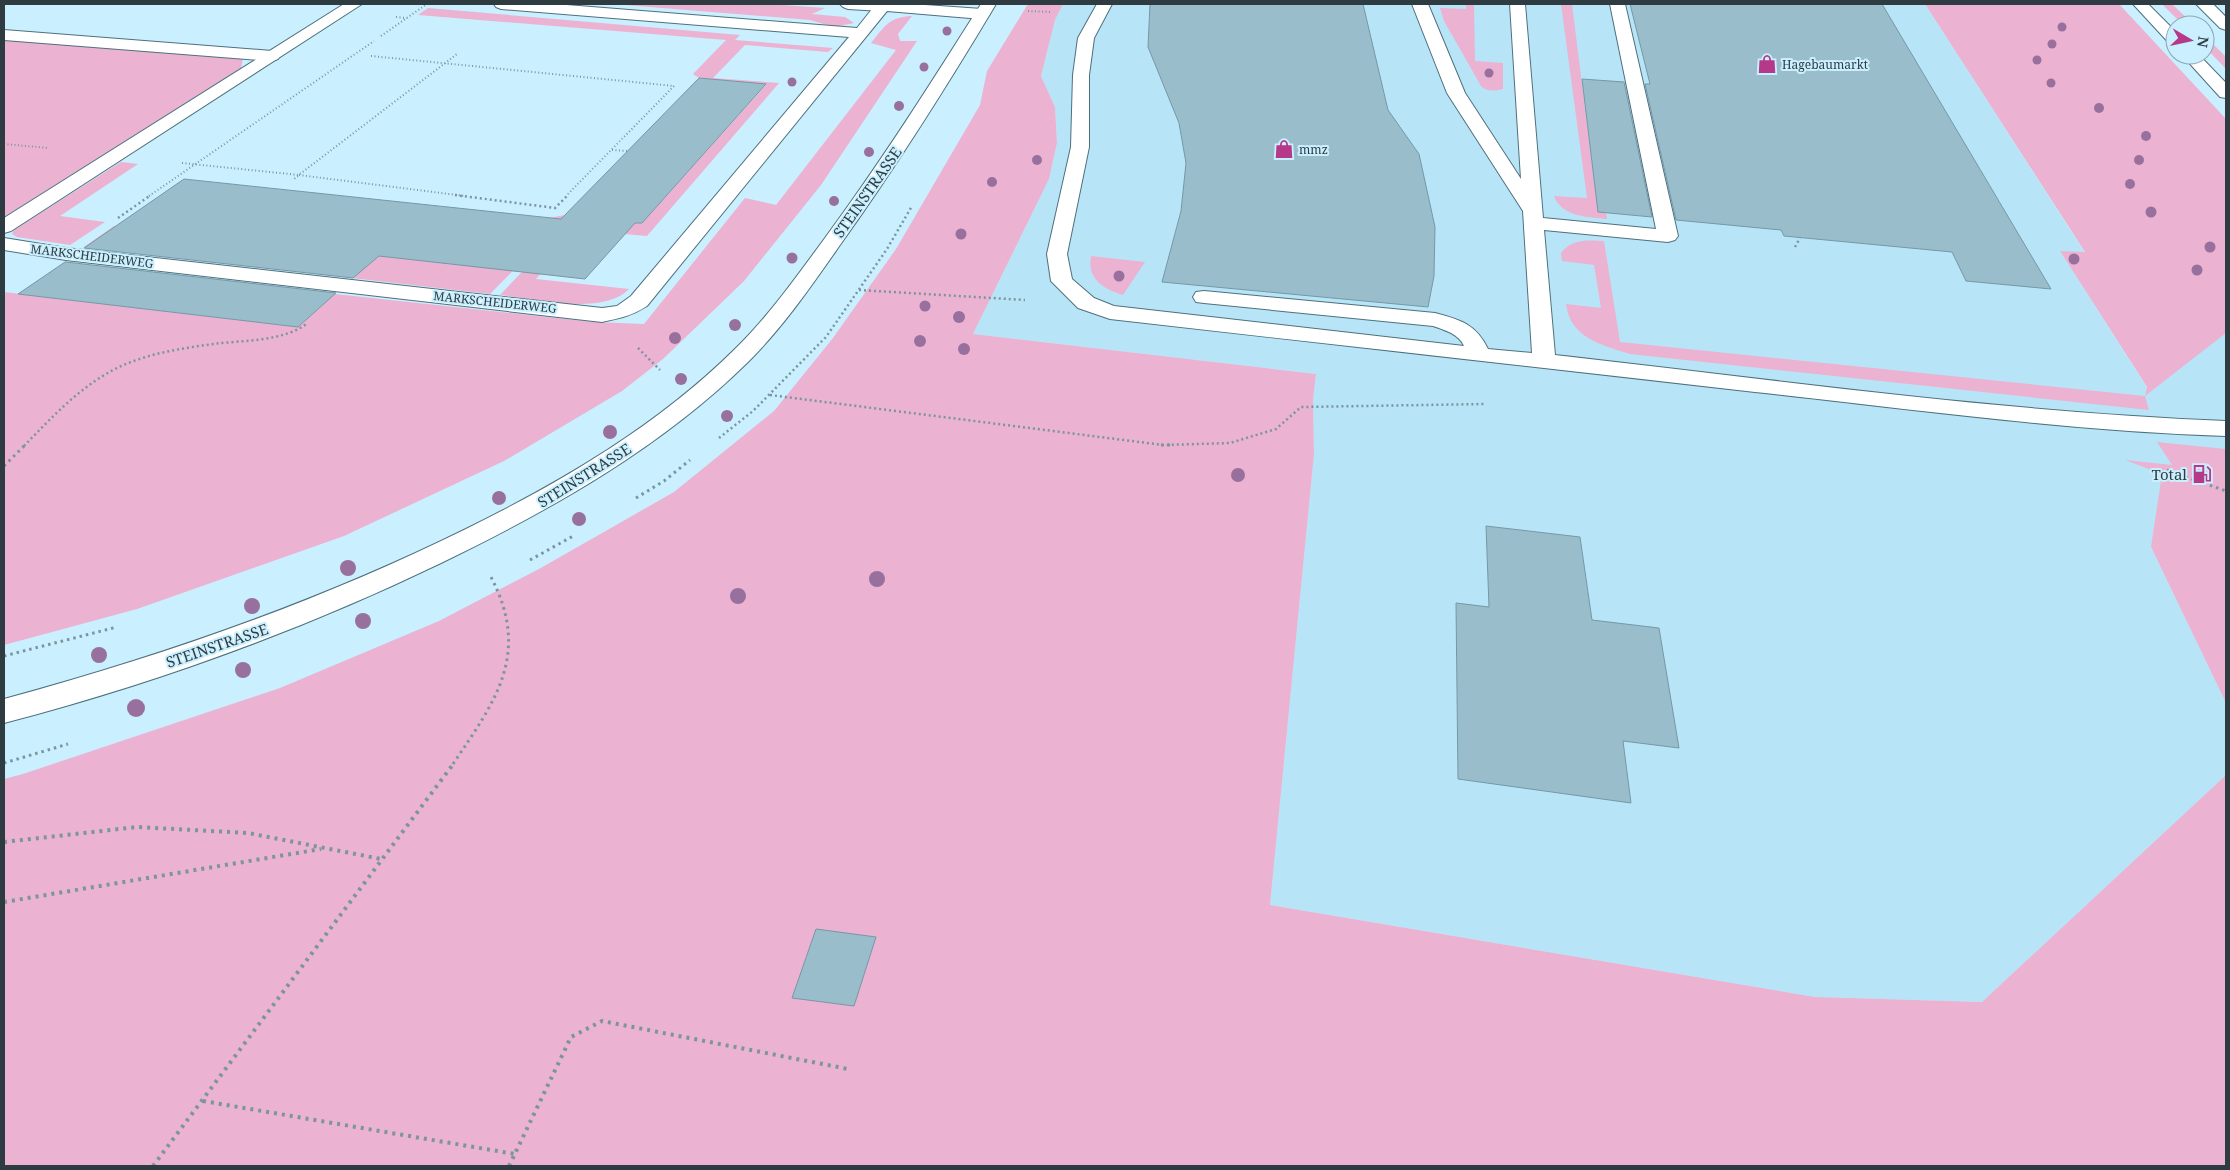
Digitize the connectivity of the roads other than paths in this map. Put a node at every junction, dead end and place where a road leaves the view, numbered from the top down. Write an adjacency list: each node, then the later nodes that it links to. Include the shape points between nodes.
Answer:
1 (354, 4): 16 (street)
2 (501, 4): 14 (street)
3 (848, 4): 10 (street)
4 (1104, 4): 23 (street, via 1086,38 1081,75 1080,147 1057,254 1062,281 1086,303 1110,312)
5 (1420, 4): 19 (street, via 1456,93)
6 (1518, 4): 19 (street)
7 (1618, 4): 19 (street, via 1664,235)
8 (2140, 4): 13 (street)
9 (2204, 4): 12 (street)
10 (884, 5): 11 (street); 14 (street, MARKSCHEIDERWEG)
11 (985, 9): 26 (street, STEINSTRASSE, via 874,185 786,305 743,354 699,395 644,438 535,506 395,575 279,623 166,663)
12 (2226, 25)
13 (2165, 30)
14 (858, 33): 21 (street, MARKSCHEIDERWEG, via 639,301 624,310 602,315 66,254)
15 (4, 35): 16 (street)
16 (272, 56): 20 (street)
17 (2199, 65): 18 (street)
18 (2226, 93)
19 (1532, 216): 24 (street)
20 (4, 227)
21 (4, 244)
22 (1204, 297): 23 (street, via 1435,320 1472,336)
23 (1480, 354): 24 (street)
24 (1544, 361): 25 (street, via 1991,411 2159,426)
25 (2225, 428)
26 (4, 711)

